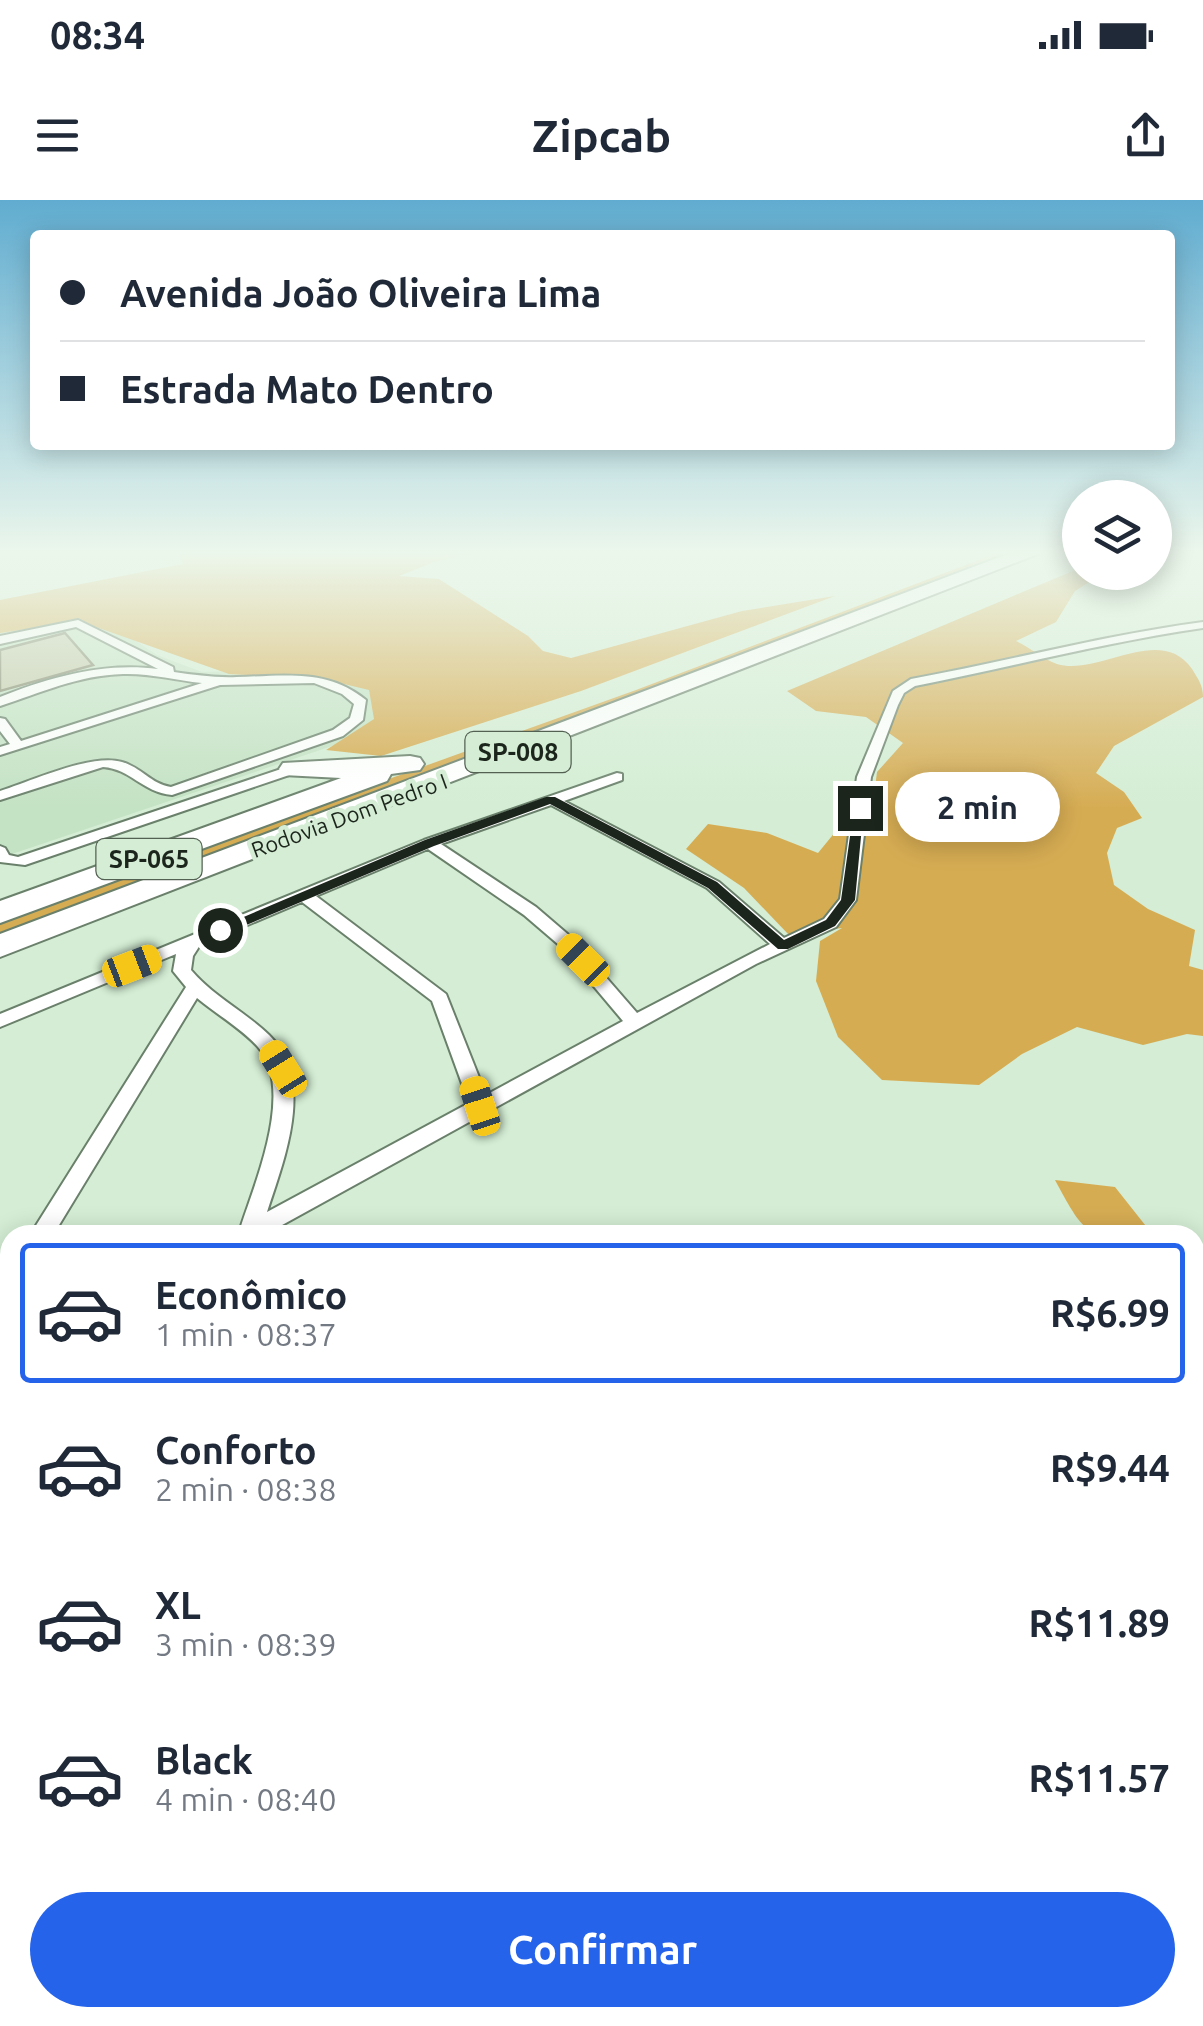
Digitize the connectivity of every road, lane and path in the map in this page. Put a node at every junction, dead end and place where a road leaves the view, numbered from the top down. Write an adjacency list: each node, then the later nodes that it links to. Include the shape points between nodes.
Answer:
1 (106, 637): 5 (street)
2 (756, 637): 11 (highway, Rodovia Dom Pedro I / SP-065)
3 (810, 637): 22 (highway, Rodovia Dom Pedro I / SP-008)
4 (1124, 637): 23 (street, via 933,676 899,692 864,776 848,900 830,923)
5 (181, 676): 6 (street); 7 (street, via 112,671)
6 (222, 681): 9 (street); 14 (street, via 321,681 349,689 362,703 356,720 338,733 172,791 154,790 120,762 102,762)
7 (0, 702)
8 (0, 722): 9 (street)
9 (18, 746): 10 (street)
10 (0, 751)
11 (410, 764): 12 (highway); 16 (highway, Rodovia Dom Pedro I / SP-065)
12 (294, 769): 16 (highway, via 314,782); 18 (street, via 20,862)
13 (617, 777): 15 (street)
14 (0, 796)
15 (550, 800): 17 (street); 23 (street, via 712,885)
16 (297, 804): 20 (highway, Rodovia Dom Pedro I / SP-065)
17 (429, 843): 19 (street); 26 (street, via 564,940)
18 (0, 852)
19 (304, 895): 21 (street); 27 (street, via 440,998)
20 (0, 913)
21 (192, 942): 24 (street, via 182,971); 25 (street)
22 (0, 946)
23 (783, 946): 26 (street)
24 (194, 988): 28 (street); 29 (street, via 267,1044 283,1069 280,1119)
25 (0, 1020)
26 (636, 1024): 27 (street)
27 (480, 1106): 30 (street)
28 (47, 1225)
29 (249, 1225)
30 (262, 1225)

